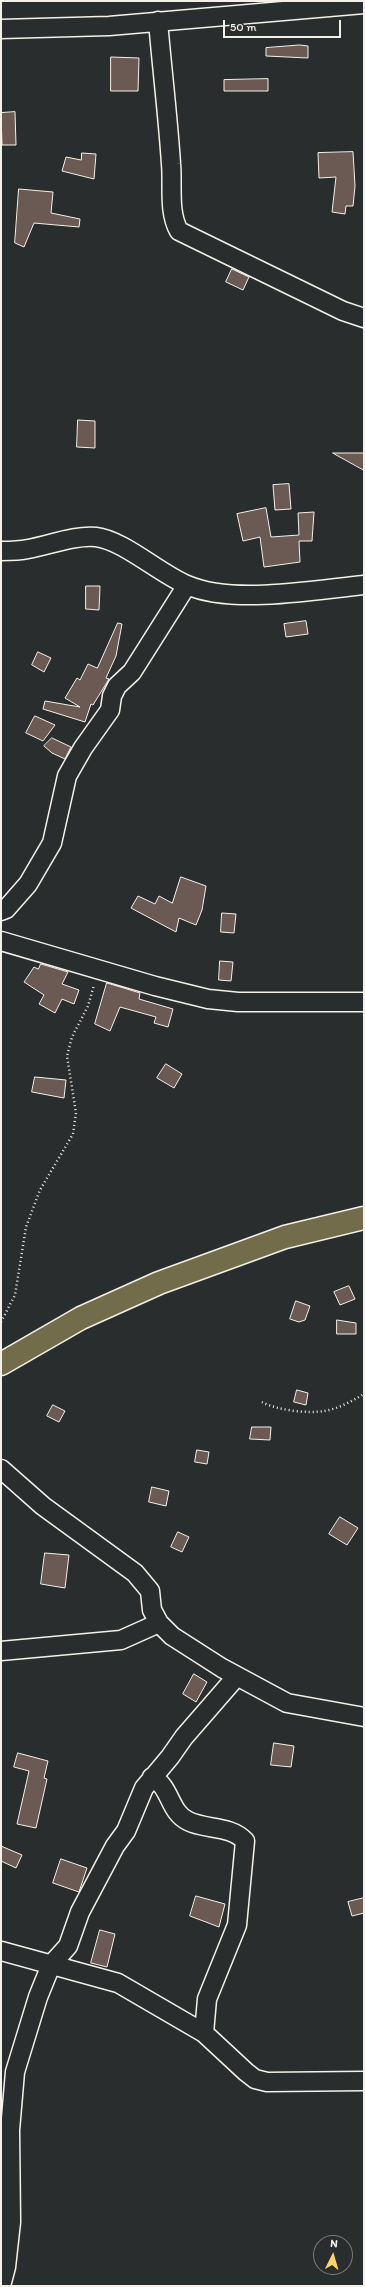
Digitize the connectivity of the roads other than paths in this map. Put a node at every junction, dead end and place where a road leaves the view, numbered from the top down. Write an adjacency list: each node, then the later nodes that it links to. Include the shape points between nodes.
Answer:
1 (364, 4): 2 (street)
2 (158, 21): 3 (street, via 109,26); 4 (street, via 174,223 179,230 343,311)
3 (1, 28)
4 (364, 318)
5 (1, 552): 6 (street, via 26,550 88,536 99,537 114,542)
6 (187, 585): 7 (street, via 213,594 238,596); 8 (street, via 132,672 117,686 110,710 67,776 52,843 28,884 6,909)
7 (364, 585)
8 (1, 911)
9 (1, 941): 10 (street, via 208,999 238,1002)
10 (364, 1002)
11 (364, 1218): 12 (highway, via 285,1237 159,1283 81,1318)
12 (1, 1364)
13 (1, 1469): 14 (street, via 43,1506 135,1573 150,1591 152,1610)
14 (159, 1623): 15 (street, via 121,1640); 16 (street, via 182,1642)
15 (1, 1651)
16 (237, 1676): 17 (street, via 287,1703); 18 (street)
17 (364, 1718)
18 (152, 1777): 20 (street, via 144,1788 126,1831 115,1846 84,1906 68,1946); 21 (street, via 159,1780 182,1817 189,1822 220,1828 240,1836 245,1841 238,1925 207,1999)
19 (1, 1951): 20 (street)
20 (51, 1965): 21 (street, via 118,1984); 23 (street, via 38,1997 15,2072 10,2130 11,2222 6,2267)
21 (204, 2033): 22 (street, via 255,2079 267,2082)
22 (364, 2080)
23 (1, 2286)

